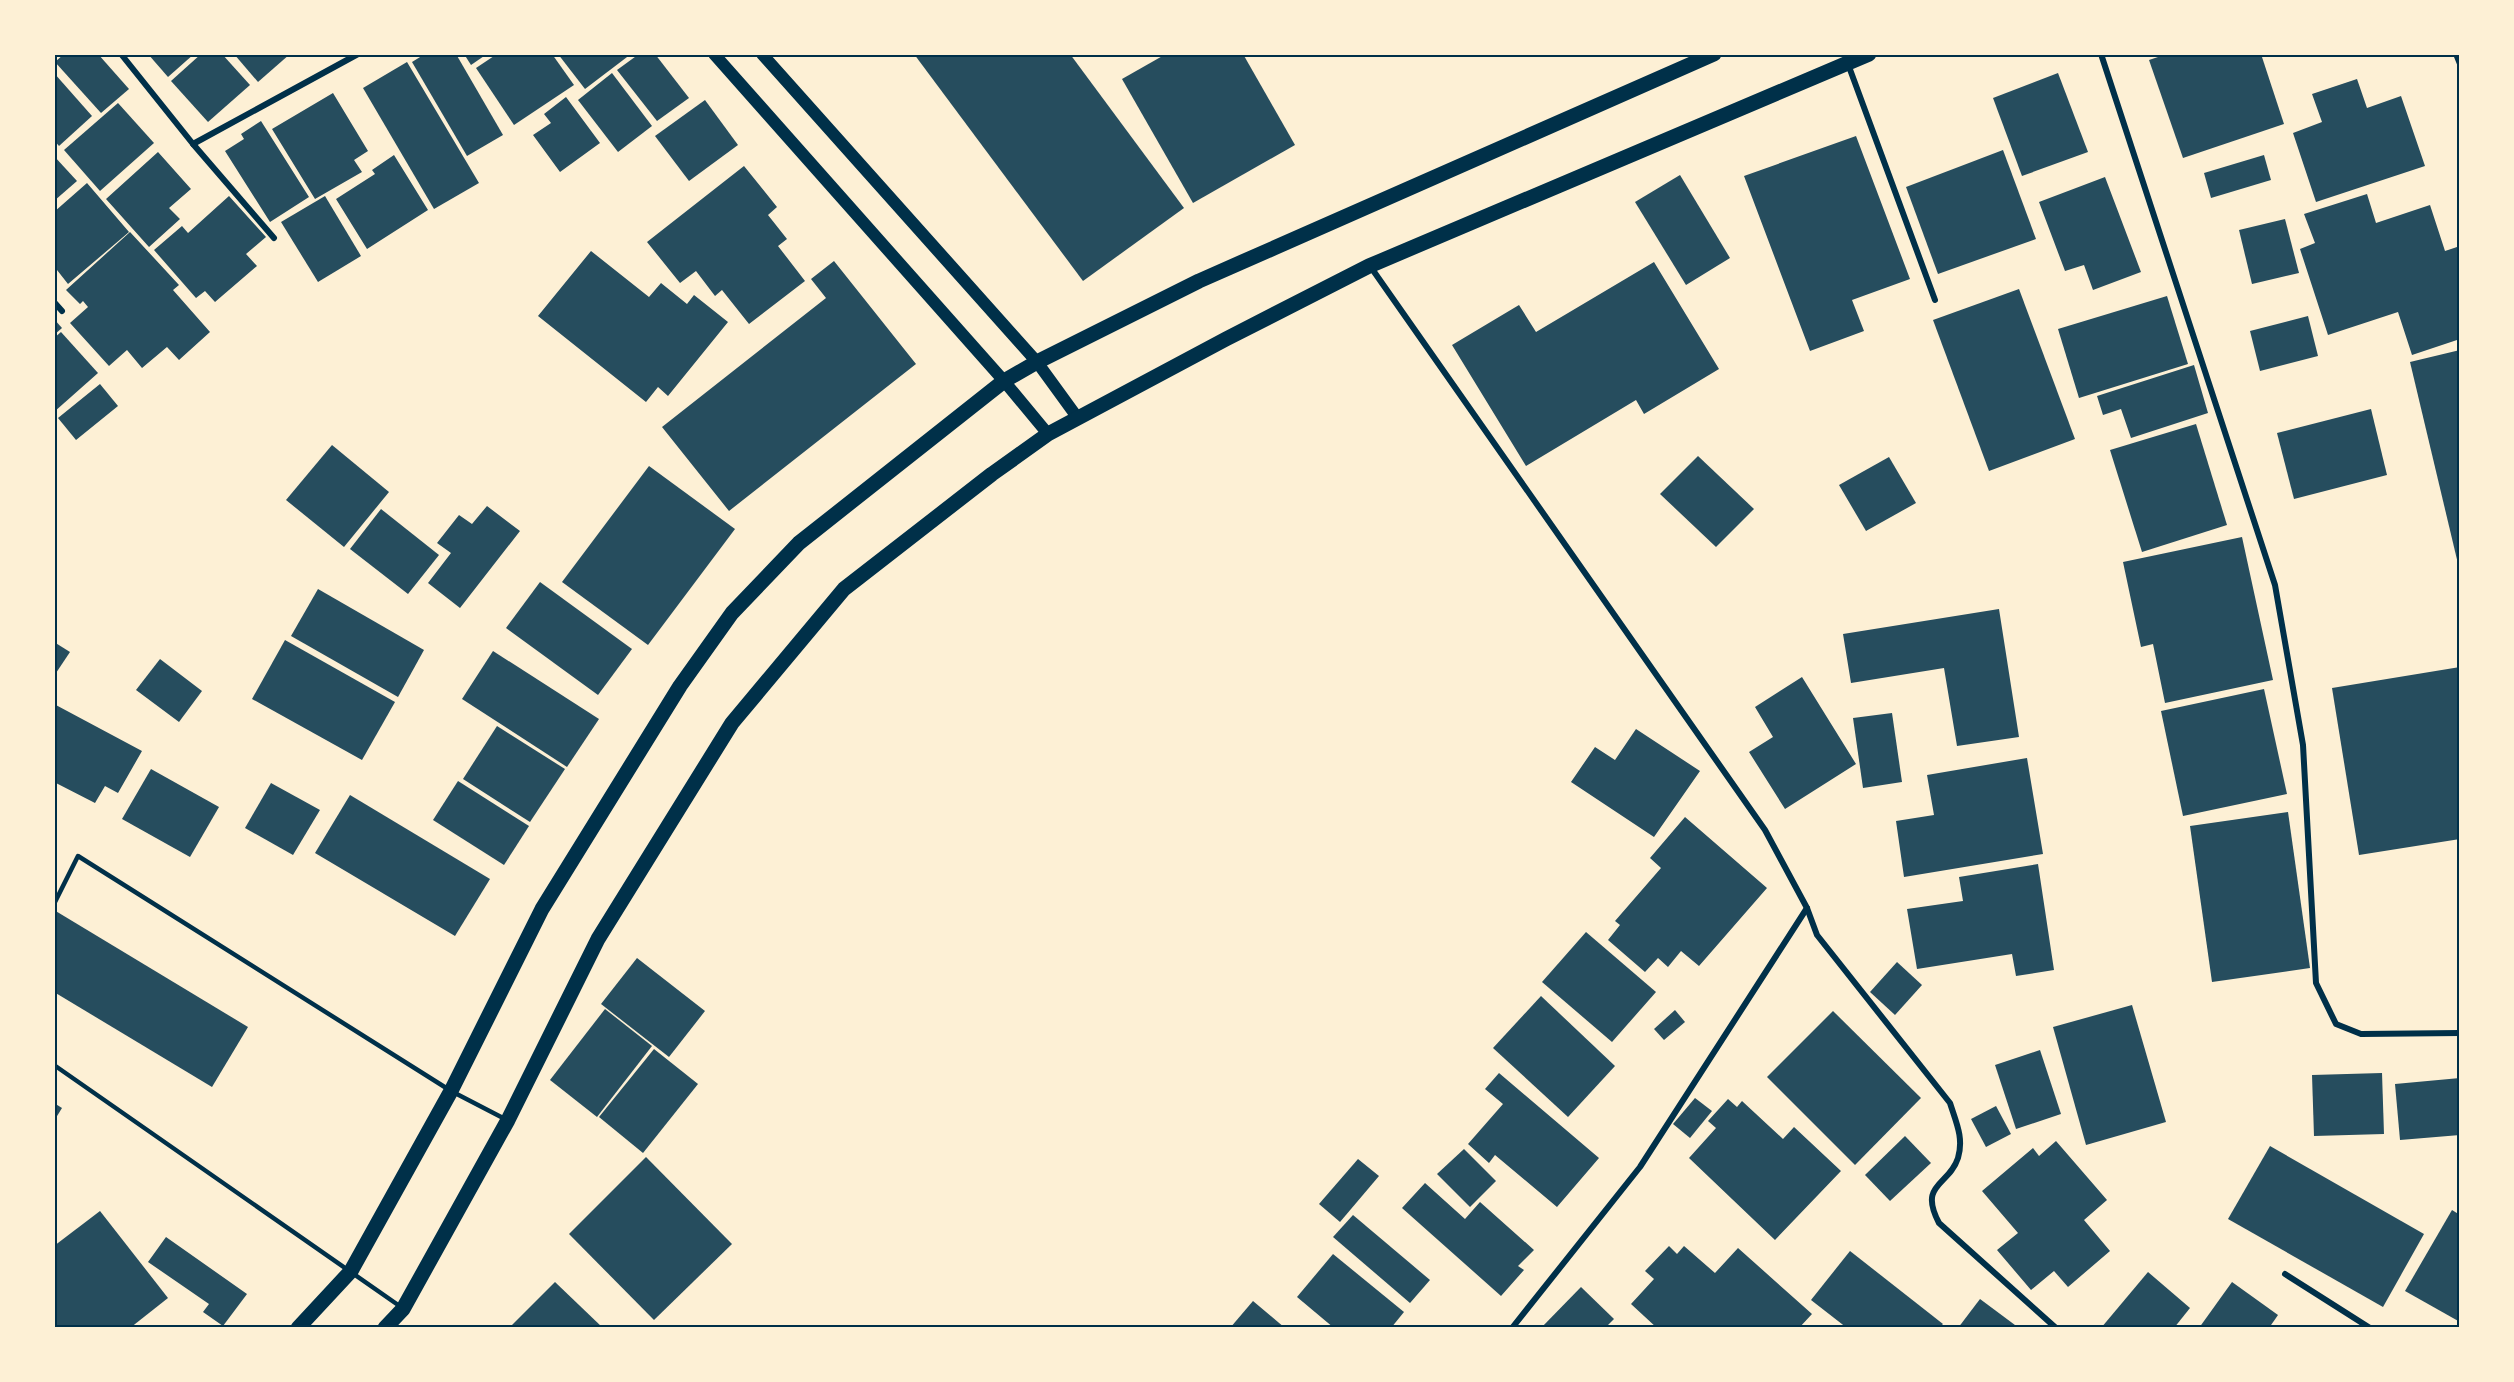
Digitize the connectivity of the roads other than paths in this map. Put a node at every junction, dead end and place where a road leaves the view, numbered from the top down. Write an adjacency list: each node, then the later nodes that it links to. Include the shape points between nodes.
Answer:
1 (120, 54): 11 (street)
2 (358, 54): 11 (street)
3 (714, 54): 18 (main road)
4 (762, 54): 17 (main road)
5 (1714, 54): 17 (main road, via 1199,281)
6 (1869, 54): 9 (main road)
7 (2101, 54): 23 (street, via 2276,585 2303,745 2316,983 2336,1024 2361,1034)
8 (2456, 54): 10 (street)
9 (1848, 63): 13 (main road); 14 (street)
10 (2460, 64)
11 (193, 144): 12 (street)
12 (274, 238)
13 (1370, 266): 19 (main road); 22 (street, via 1765,830)
14 (1935, 300)
15 (54, 302): 16 (street)
16 (62, 311)
17 (1037, 362): 18 (main road); 19 (main road)
18 (1004, 381): 20 (main road); 25 (main road, via 799,543 732,613 680,686 542,909)
19 (1077, 417): 20 (main road)
20 (1048, 434): 26 (main road, via 844,589 732,723 598,939)
21 (54, 904): 25 (lane, via 78,856)
22 (1807, 908): 32 (street, via 1640,1167); 33 (street, via 1817,935 1950,1103 1961,1136 1958,1159 1933,1191 1932,1209 1939,1223)
23 (2460, 1033)
24 (54, 1065): 27 (lane)
25 (451, 1090): 26 (lane); 27 (main road)
26 (508, 1120): 29 (main road)
27 (351, 1271): 29 (lane); 30 (main road)
28 (2285, 1274): 34 (street)
29 (403, 1309): 31 (main road)
30 (298, 1328)
31 (385, 1328)
32 (1512, 1328)
33 (2056, 1328)
34 (2370, 1328)

